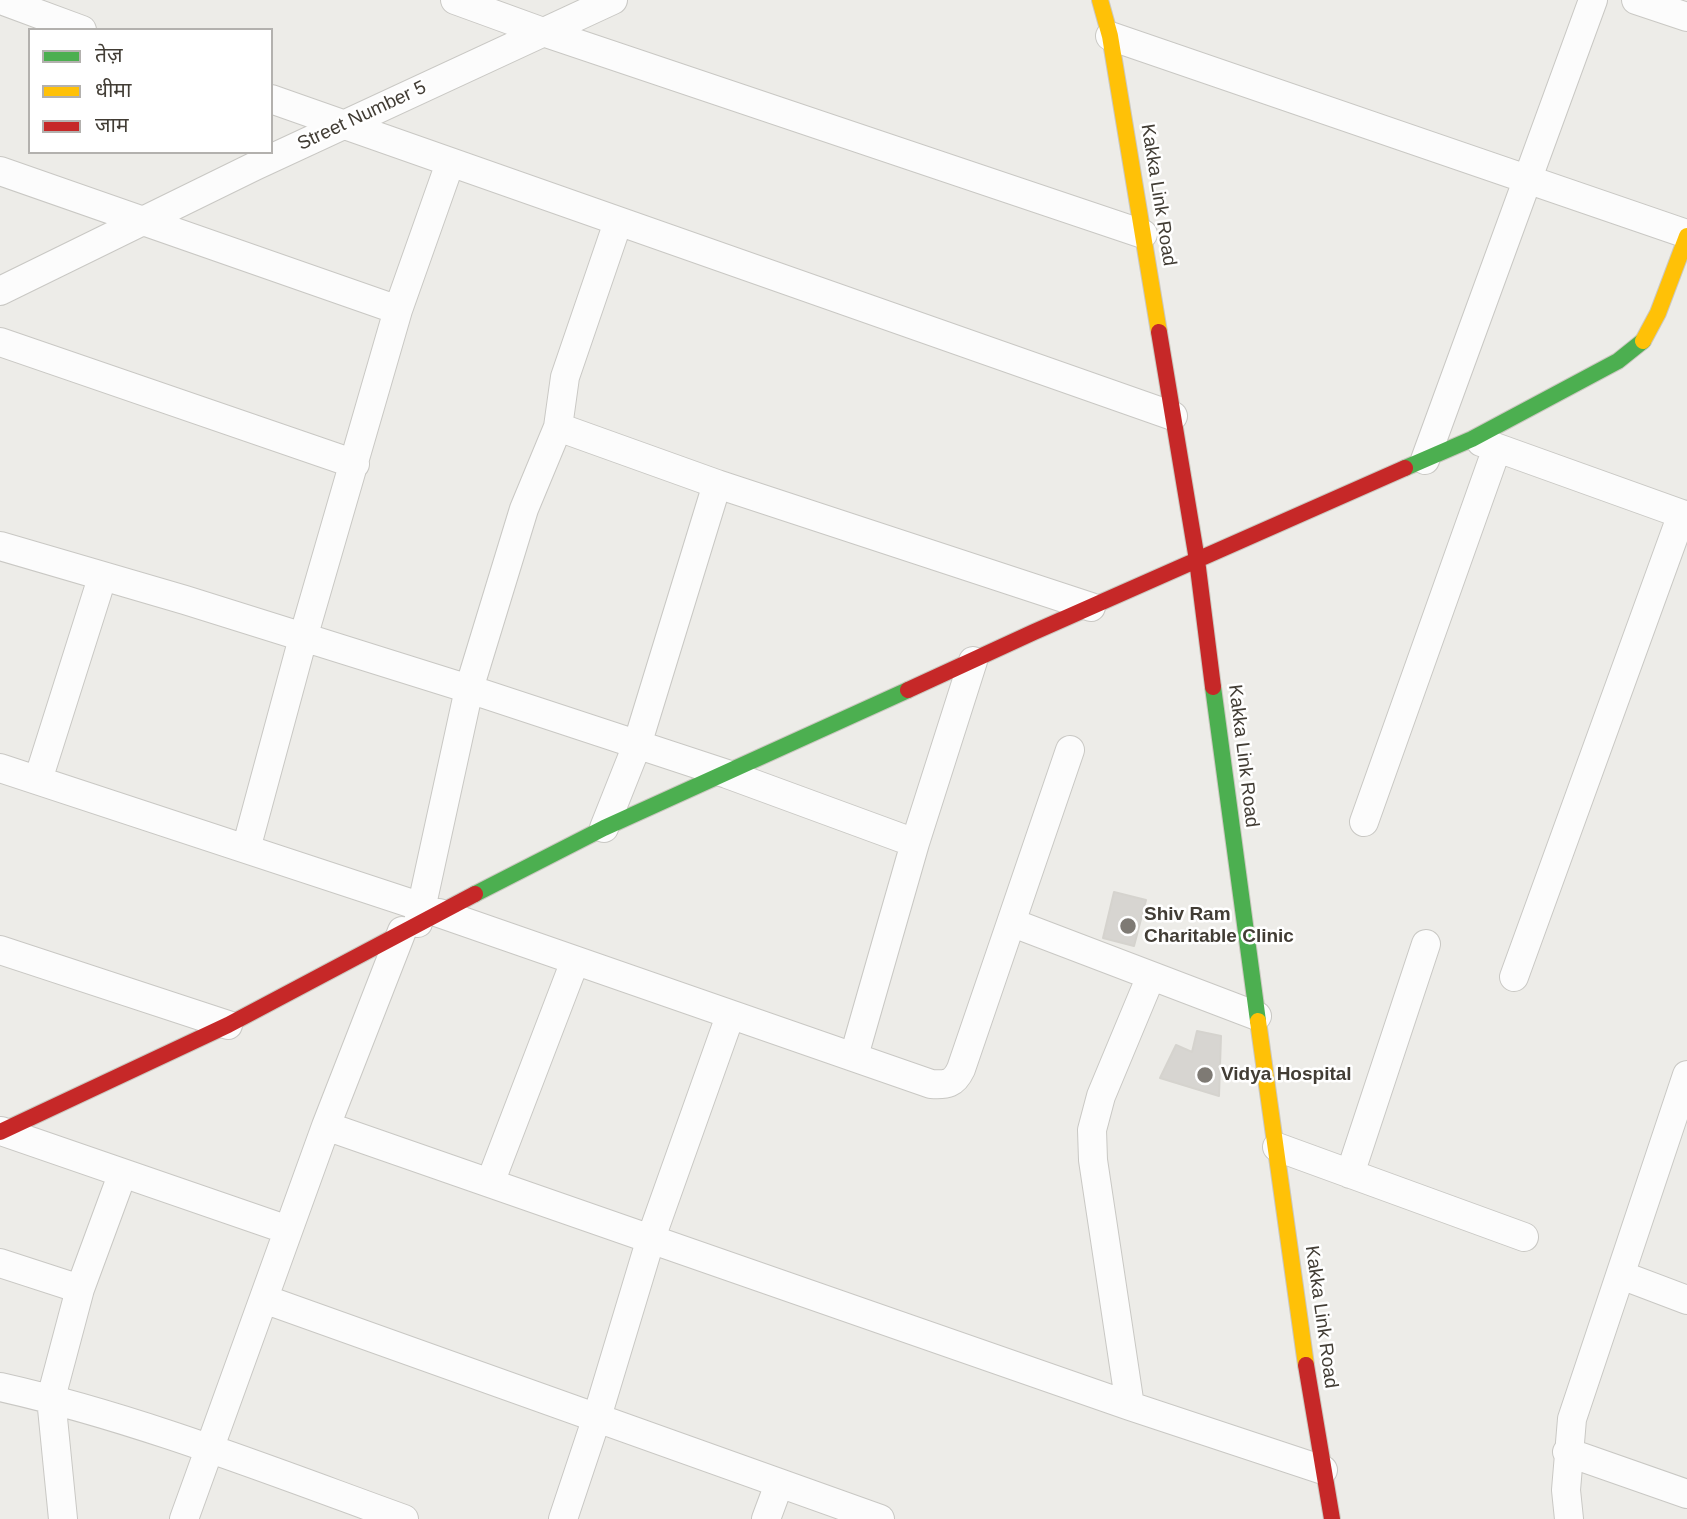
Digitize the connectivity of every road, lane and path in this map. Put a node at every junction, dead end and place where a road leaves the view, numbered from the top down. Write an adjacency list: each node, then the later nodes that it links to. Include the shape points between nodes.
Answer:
1 (1, 0): 8 (street)
2 (455, 0): 9 (street)
3 (613, 0): 9 (street, Street Number 5)
4 (1100, 0): 10 (street, Kakka Link Road)
5 (1593, 0): 15 (street)
6 (1636, 0): 7 (street)
7 (1687, 17)
8 (77, 28)
9 (543, 32): 12 (street, Street Number 5); 18 (street)
10 (1110, 36): 15 (street); 18 (street, Kakka Link Road)
11 (273, 100): 12 (street)
12 (342, 125): 13 (street); 16 (street, Street Number 5)
13 (450, 163): 17 (street); 21 (street)
14 (0, 171): 16 (street)
15 (1527, 179): 19 (street); 26 (street)
16 (144, 220): 20 (street, Street Number 5); 21 (street)
17 (618, 222): 23 (street); 24 (street, via 565,377)
18 (1143, 234): 23 (street, Kakka Link Road)
19 (1687, 235): 25 (street, via 1647,337 1618,361)
20 (0, 291)
21 (398, 310): 27 (street)
22 (0, 342): 27 (street)
23 (1173, 416): 31 (street, Kakka Link Road)
24 (558, 427): 28 (street); 36 (street, via 524,509)
25 (1485, 443): 26 (street); 29 (street); 42 (street)
26 (1425, 460): 31 (street)
27 (355, 464): 34 (street)
28 (717, 484): 33 (street); 37 (street)
29 (1685, 515): 52 (street)
30 (0, 546): 32 (street)
31 (1197, 560): 33 (street); 54 (street, Kakka Link Road)
32 (102, 578): 34 (street); 41 (street)
33 (1091, 607): 35 (street)
34 (303, 638): 36 (street); 45 (street)
35 (973, 661): 40 (street); 44 (street)
36 (469, 689): 37 (street); 46 (street)
37 (636, 745): 40 (street); 43 (street)
38 (1070, 750): 47 (street)
39 (0, 768): 41 (street)
40 (727, 774): 43 (street); 44 (street)
41 (38, 780): 45 (street)
42 (1364, 822)
43 (604, 828): 46 (street)
44 (915, 843): 56 (street)
45 (246, 849): 46 (street)
46 (420, 919): 50 (street); 55 (street); 59 (street)
47 (1013, 923): 51 (street); 56 (street, via 957,1079 950,1084 931,1084)
48 (1426, 944): 62 (street)
49 (0, 950): 55 (street)
50 (575, 961): 53 (street); 64 (street)
51 (1151, 976): 54 (street); 75 (street, via 1101,1096 1092,1130)
52 (1514, 977)
53 (730, 1016): 56 (street); 66 (street)
54 (1257, 1016): 61 (street, Kakka Link Road)
55 (228, 1025): 60 (street)
56 (854, 1056)
57 (1687, 1075): 58 (street)
58 (1680, 1117): 69 (street)
59 (327, 1126): 64 (street); 65 (street)
60 (1, 1131): 63 (street)
61 (1278, 1147): 62 (street); 79 (street, Kakka Link Road)
62 (1350, 1174): 67 (street)
63 (122, 1175): 65 (street); 70 (street)
64 (490, 1183): 66 (street)
65 (288, 1230): 71 (street)
66 (651, 1237): 75 (street); 76 (street)
67 (1524, 1237)
68 (0, 1263): 70 (street)
69 (1621, 1275): 72 (street); 78 (street, via 1572,1419)
70 (79, 1289): 74 (street)
71 (264, 1299): 76 (street); 77 (street)
72 (1687, 1300)
73 (0, 1387): 74 (street)
74 (51, 1398): 77 (street); 82 (street)
75 (1130, 1406): 79 (street)
76 (597, 1417): 80 (street); 85 (street)
77 (210, 1448): 83 (street); 84 (street)
78 (1567, 1452): 81 (street); 89 (street)
79 (1323, 1470): 88 (street, Kakka Link Road)
80 (779, 1484): 86 (street); 87 (street)
81 (1687, 1494)
82 (63, 1519)
83 (184, 1519)
84 (404, 1519)
85 (563, 1519)
86 (766, 1519)
87 (880, 1519)
88 (1332, 1519)
89 (1569, 1519)

